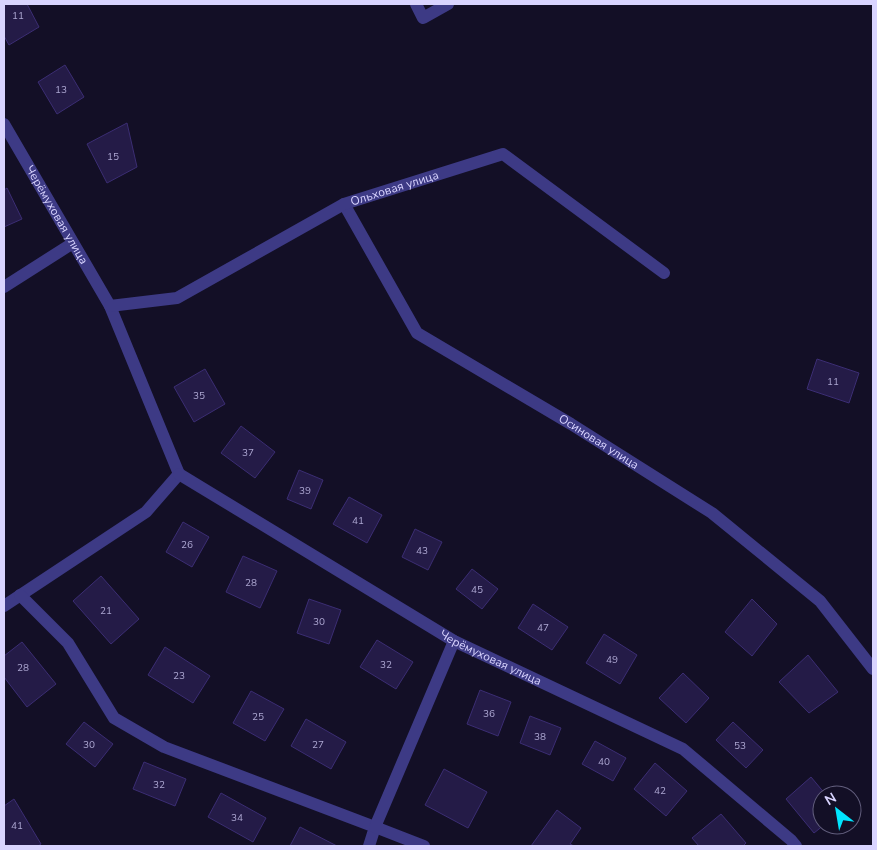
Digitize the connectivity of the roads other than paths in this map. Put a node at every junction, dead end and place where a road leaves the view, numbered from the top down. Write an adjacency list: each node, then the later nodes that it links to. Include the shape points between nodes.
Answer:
1 (416, 4): 2 (street, via 423,18)
2 (448, 4)
3 (4, 124): 5 (street, Черёмуховая улица)
4 (344, 204): 6 (street, Ольховая улица, via 503,154); 8 (street, Ольховая улица, via 177,298); 13 (street, Осиновая улица, via 417,332 712,513 820,601)
5 (73, 243): 7 (street); 8 (street, Черёмуховая улица)
6 (664, 273)
7 (4, 287)
8 (110, 306): 9 (street, Черёмуховая улица)
9 (179, 474): 10 (street, via 146,512); 12 (street, Черёмуховая улица)
10 (20, 595): 11 (street); 14 (street, via 68,643 114,718 164,747)
11 (4, 606)
12 (454, 641): 14 (street); 17 (street, Черёмуховая улица, via 683,749)
13 (873, 670)
14 (375, 826): 15 (street); 16 (street)
15 (369, 846)
16 (424, 846)
17 (796, 846)

